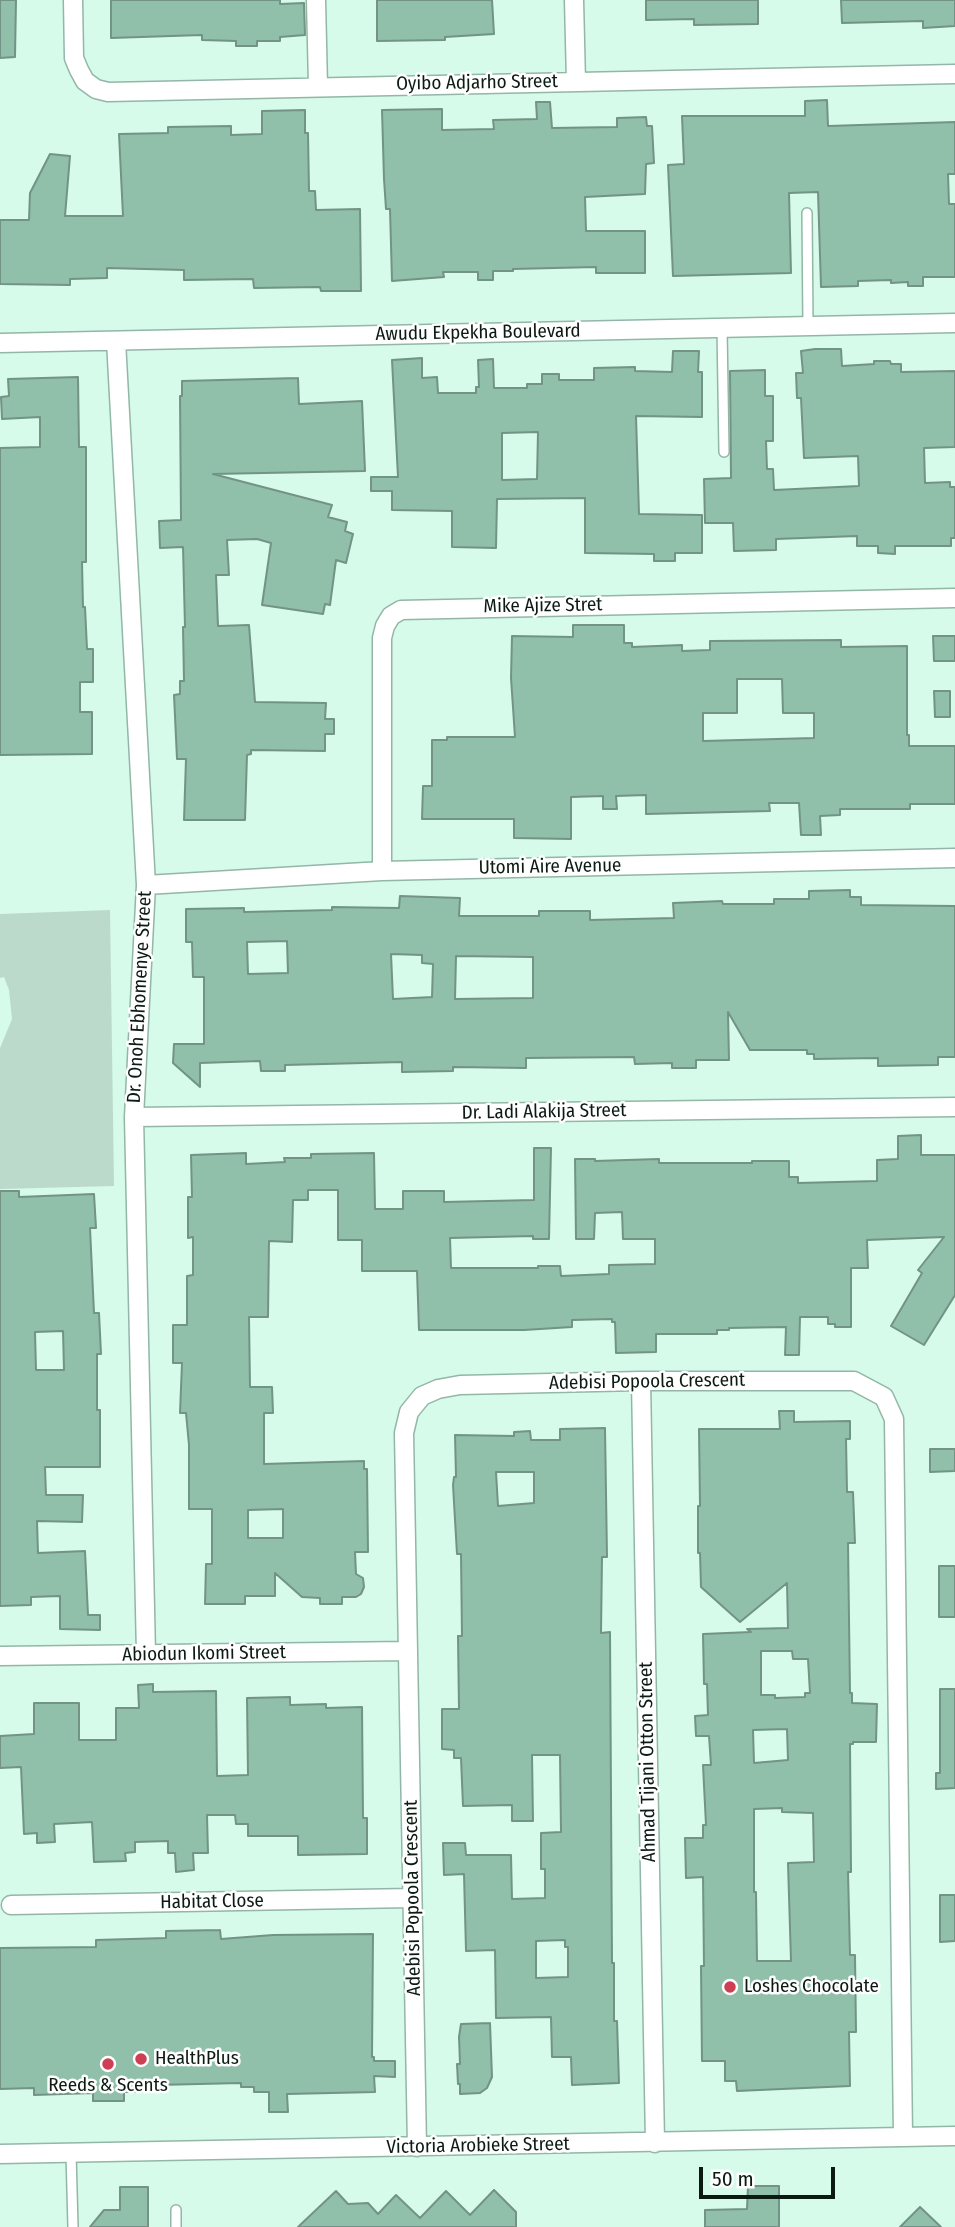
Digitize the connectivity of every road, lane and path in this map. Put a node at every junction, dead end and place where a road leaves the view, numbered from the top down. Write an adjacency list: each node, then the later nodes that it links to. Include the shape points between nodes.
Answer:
1 (73, 0): 6 (street, Oyibo Adjarho Street, via 75,58 85,81 96,89)
2 (316, 0): 6 (street)
3 (574, 0): 5 (street)
4 (955, 74): 5 (street, Oyibo Adjarho Street)
5 (576, 82): 6 (street, Oyibo Adjarho Street)
6 (318, 86)
7 (807, 214): 9 (lane)
8 (955, 323): 9 (street, Awudu Ekpekha Boulevard)
9 (808, 326): 10 (street, Awudu Ekpekha Boulevard)
10 (722, 328): 11 (street, Awudu Ekpekha Boulevard); 13 (lane)
11 (116, 341): 12 (street, Awudu Ekpekha Boulevard); 17 (street, Dr. Onoh Ebhomenye Street)
12 (0, 343)
13 (724, 452)
14 (955, 597): 16 (street, Mike Ajize Stret, via 401,610 391,616 382,638)
15 (955, 858): 16 (street, Utomi Aire Avenue)
16 (382, 871): 17 (street, Utomi Aire Avenue)
17 (146, 885): 19 (street, Dr. Onoh Ebhomenye Street)
18 (955, 1107): 19 (street, Dr. Ladi Alakija Street)
19 (134, 1117): 22 (street, Dr. Onoh Ebhomenye Street)
20 (642, 1381): 21 (street, Adebisi Popoola Crescent, via 460,1385 422,1396 408,1412 404,1433); 27 (street, Adebisi Popoola Crescent, via 854,1381 884,1397 894,1419); 28 (street, Ahmad Tijani Otton Street)
21 (408, 1651): 22 (street, Abiodun Ikomi Street); 24 (street, Adebisi Popoola Crescent)
22 (146, 1654): 23 (street, Abiodun Ikomi Street)
23 (0, 1656)
24 (412, 1898): 25 (street, Habitat Close); 29 (street, Adebisi Popoola Crescent)
25 (11, 1905)
26 (955, 2136): 27 (street, Victoria Arobieke Street)
27 (903, 2137): 28 (street, Victoria Arobieke Street)
28 (655, 2143): 29 (street, Victoria Arobieke Street)
29 (417, 2147): 30 (street, Victoria Arobieke Street)
30 (71, 2153): 31 (street, Victoria Arobieke Street); 33 (lane)
31 (0, 2154)
32 (176, 2210): 34 (lane)
33 (72, 2227)
34 (176, 2227)

